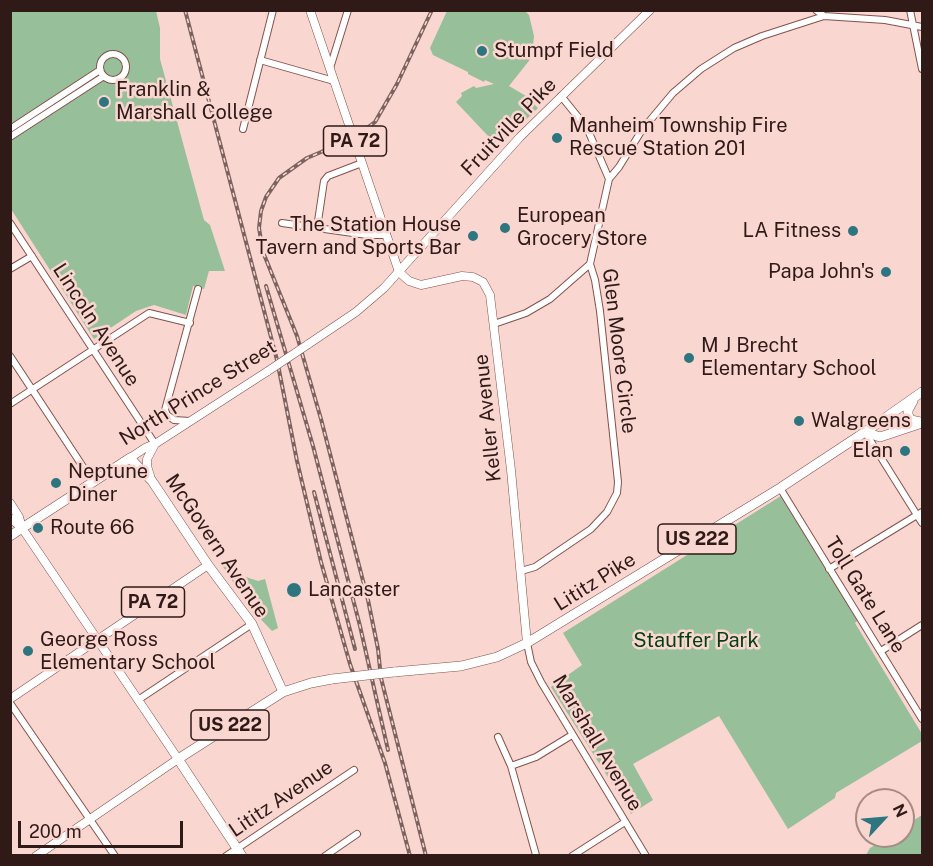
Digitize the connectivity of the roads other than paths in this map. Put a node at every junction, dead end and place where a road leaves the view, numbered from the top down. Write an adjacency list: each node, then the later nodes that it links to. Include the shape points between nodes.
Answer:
1 (273, 10): 10 (street)
2 (310, 10): 11 (main road, PA 72)
3 (348, 10): 11 (street)
4 (650, 10): 15 (main road, Fruitville Pike)
5 (816, 10): 7 (street)
6 (910, 10): 8 (street)
7 (824, 16): 8 (street, Glen Moore Circle); 20 (street, Glen Moore Circle, via 749,41 700,69 654,114)
8 (913, 24): 9 (street, Glen Moore Circle); 12 (street)
9 (922, 27)
10 (260, 60): 14 (street); 17 (street)
11 (330, 69): 14 (main road, PA 72)
12 (922, 69)
13 (102, 73): 13 (street, via 111,80 122,77 126,66 123,58 109,54 101,61); 16 (street); 18 (street)
14 (334, 81): 19 (main road, PA 72)
15 (561, 96): 20 (street, via 586,127); 28 (main road, Fruitville Pike)
16 (10, 129)
17 (243, 129)
18 (10, 137)
19 (362, 163): 23 (street, via 324,181); 24 (main road, PA 72)
20 (609, 179): 26 (street, Glen Moore Circle)
21 (10, 223): 25 (street, Lincoln Avenue)
22 (282, 223): 23 (street)
23 (317, 228): 24 (street)
24 (387, 235): 28 (main road, PA 72)
25 (32, 256): 27 (street); 32 (street, Lincoln Avenue)
26 (590, 264): 31 (street, via 550,299); 54 (street, Glen Moore Circle, via 600,311 617,493 607,512 591,529 535,567)
27 (10, 269)
28 (399, 272): 31 (main road, Keller Avenue, via 421,285 462,276 478,279 490,295); 38 (main road, North Prince Street, bridge, via 356,312)
29 (198, 290): 30 (street)
30 (189, 322): 32 (street, via 149,313); 38 (street, via 165,410 174,420)
31 (494, 324): 54 (main road, Keller Avenue)
32 (92, 350): 34 (street); 41 (street, Lincoln Avenue)
33 (10, 356): 34 (street)
34 (32, 390): 37 (street); 44 (street)
35 (922, 392): 36 (highway, Lititz Pike / US 222)
36 (915, 399): 39 (highway, via 908,415); 40 (highway, Lititz Pike / US 222)
37 (10, 404)
38 (191, 421): 41 (main road, North Prince Street)
39 (922, 423): 40 (highway, via 880,437)
40 (866, 432): 45 (highway, Lititz Pike / US 222); 47 (street)
41 (154, 444): 42 (main road, North Prince Street); 43 (main road, via 147,459)
42 (130, 458): 43 (highway, McGovern Avenue / US 222); 44 (highway, North Prince Street)
43 (152, 481): 52 (highway, McGovern Avenue / US 222)
44 (93, 482): 50 (highway, North Prince Street)
45 (780, 488): 53 (street, Toll Gate Lane); 58 (highway, Lititz Pike / US 222)
46 (10, 503): 50 (main road)
47 (920, 513): 49 (street); 53 (street)
48 (10, 518): 50 (main road)
49 (922, 523)
50 (22, 528): 51 (highway, North Prince Street); 57 (main road)
51 (10, 536)
52 (208, 565): 55 (highway, McGovern Avenue / US 222); 57 (main road, PA 72)
53 (829, 569): 59 (street, Toll Gate Lane)
54 (521, 571): 58 (main road, Keller Avenue)
55 (252, 624): 60 (highway, McGovern Avenue / US 222); 61 (street)
56 (922, 625): 59 (street)
57 (98, 639): 61 (main road); 62 (main road, PA 72)
58 (527, 643): 60 (highway, Lititz Pike / US 222, bridge, via 497,657 461,666 332,679); 64 (street, Marshall Avenue, via 535,672)
59 (881, 651): 63 (street, Toll Gate Lane)
60 (283, 692): 66 (highway, US 222)
61 (138, 700): 66 (main road)
62 (10, 701): 69 (street)
63 (922, 719)
64 (572, 735): 67 (street, via 536,757); 70 (street, Marshall Avenue)
65 (498, 737): 67 (street)
66 (178, 759): 69 (main road); 72 (highway, US 222)
67 (511, 765): 77 (street)
68 (354, 770): 72 (street, Lititz Avenue)
69 (90, 819): 73 (main road); 74 (street)
70 (626, 822): 78 (street); 79 (street, Marshall Avenue)
71 (357, 834): 76 (street)
72 (239, 852): 75 (street, Lititz Avenue)
73 (36, 855)
74 (115, 855)
75 (226, 855)
76 (325, 855)
77 (538, 855)
78 (572, 855)
79 (646, 855)

